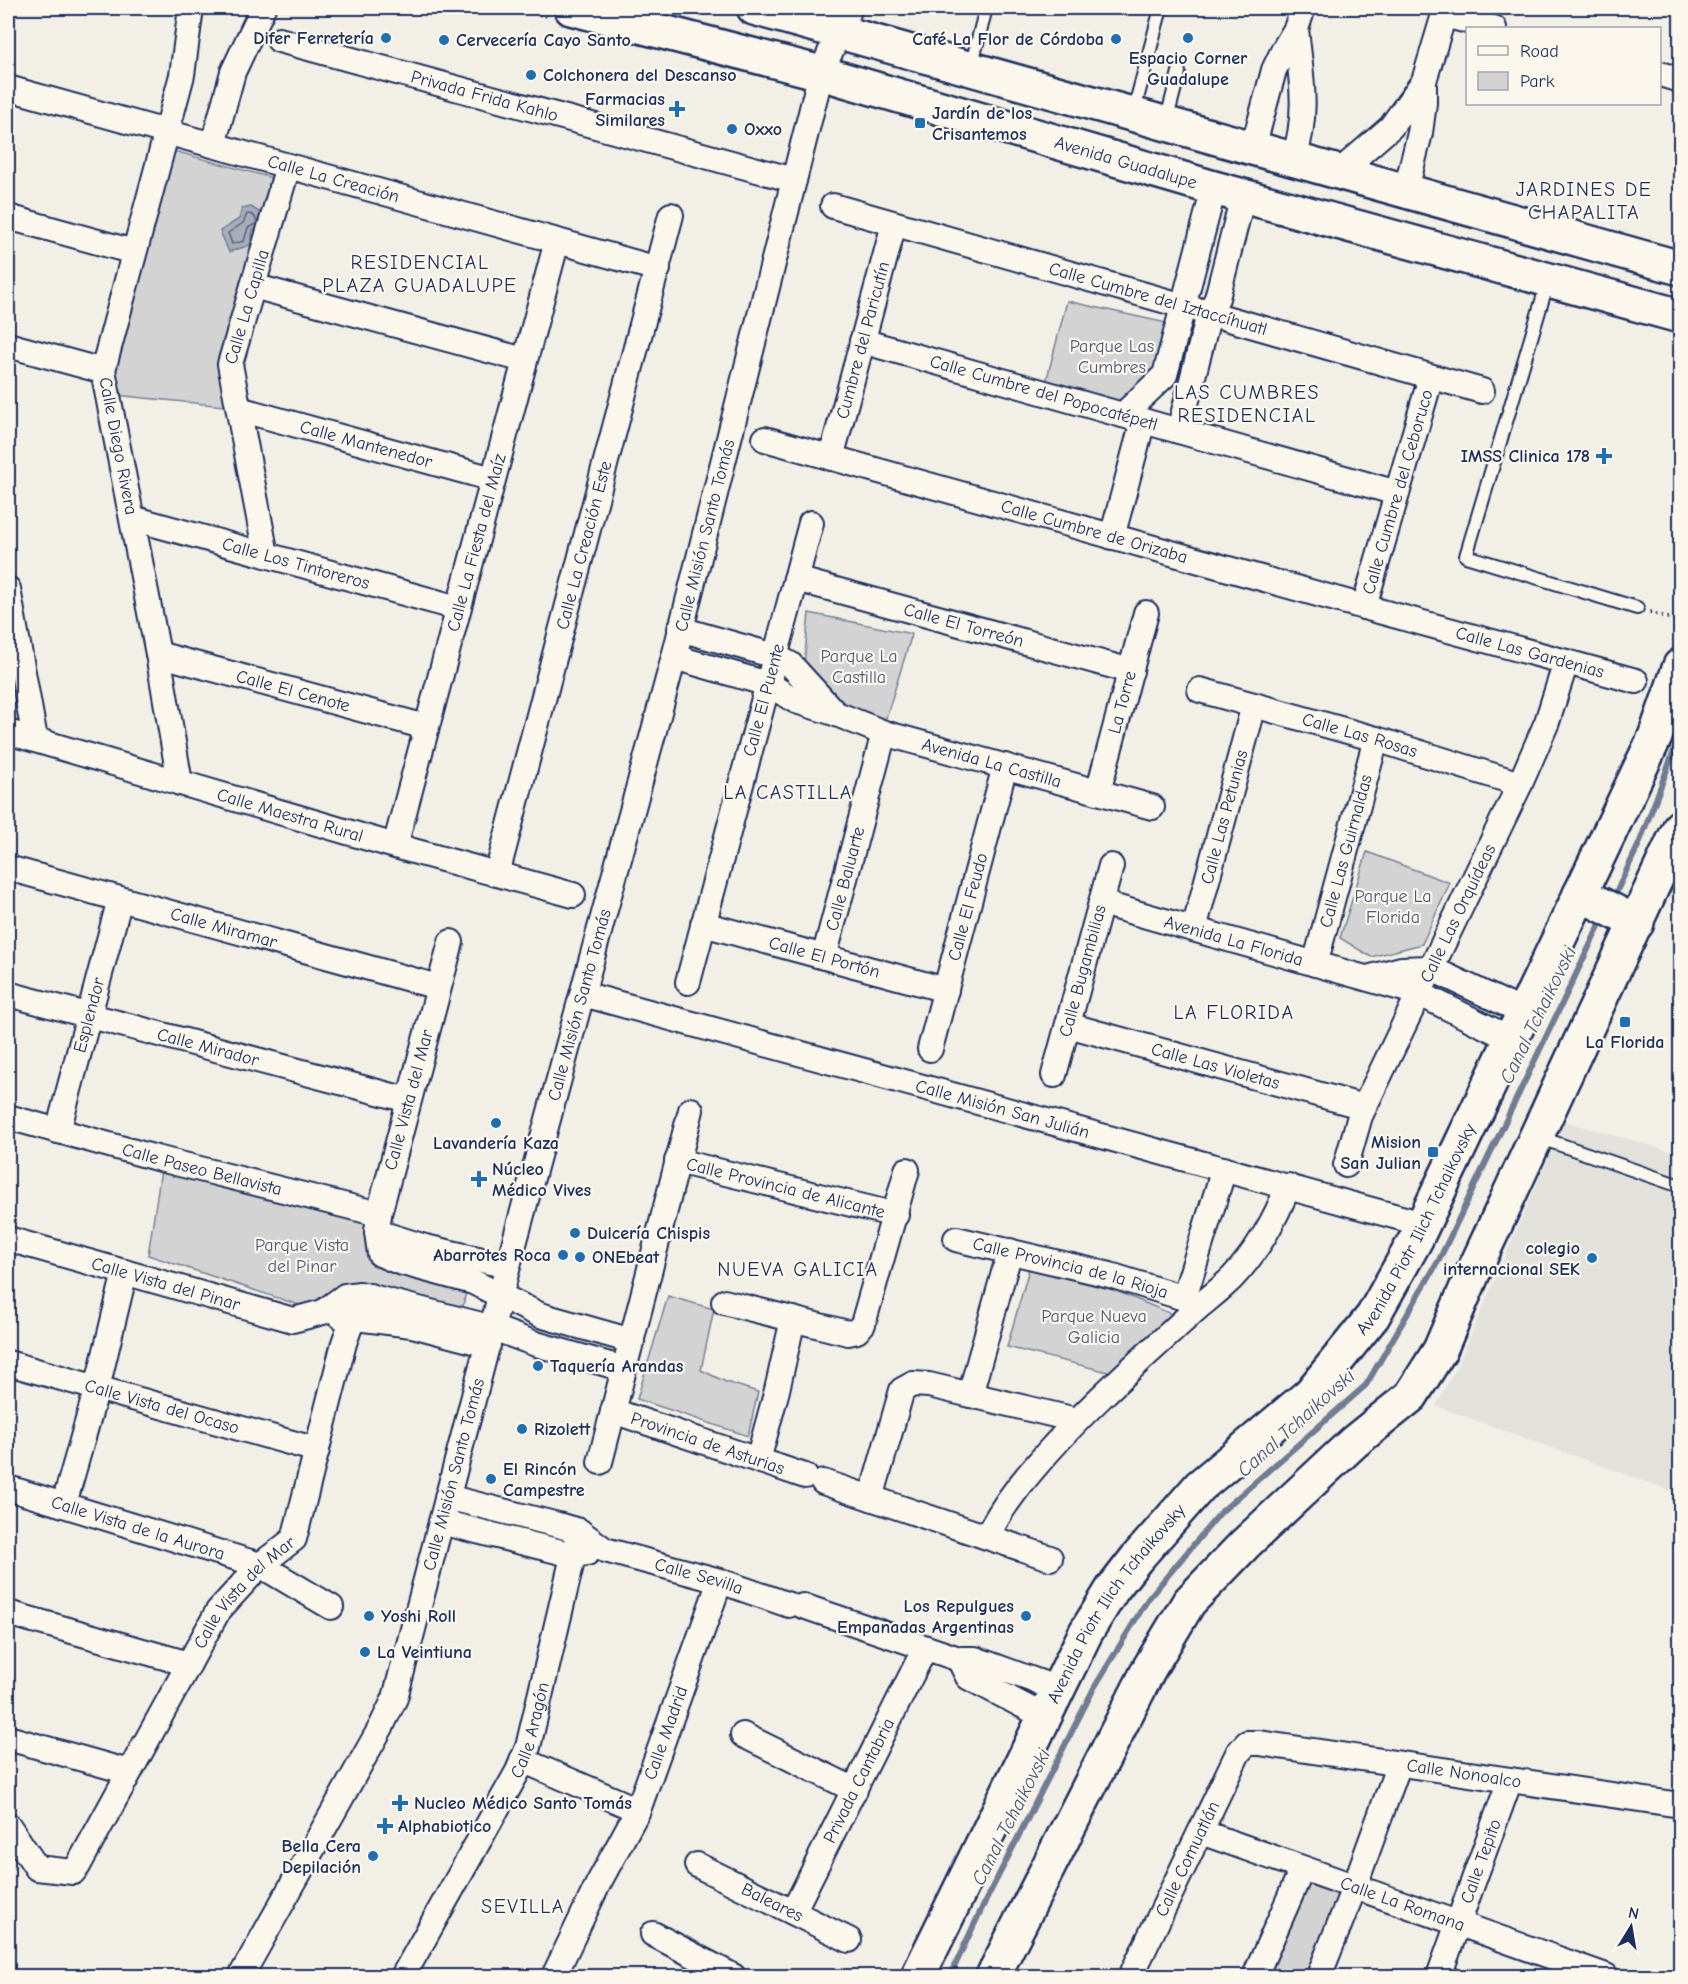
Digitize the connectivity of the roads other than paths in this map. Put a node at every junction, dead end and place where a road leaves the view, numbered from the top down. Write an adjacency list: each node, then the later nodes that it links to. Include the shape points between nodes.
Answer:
1 (191, 8): 21 (street, Calle Diego Rivera, via 182,75)
2 (263, 8): 22 (street, via 233,72)
3 (571, 8): 14 (street, Avenida Guadalupe)
4 (754, 8): 9 (street)
5 (986, 8): 12 (lane)
6 (1161, 8): 19 (lane)
7 (1445, 11): 10 (street); 17 (street)
8 (1299, 18): 23 (street, via 1274,70); 24 (street, via 1304,106)
9 (828, 20): 12 (street); 14 (street, Calle Misión Santo Tomás)
10 (1491, 27)
11 (279, 40): 27 (street, Privada Frida Kahlo)
12 (971, 68): 19 (street)
13 (1179, 72): 20 (lane)
14 (821, 73): 27 (street, Calle Misión Santo Tomás); 29 (street, Avenida Guadalupe)
15 (1661, 75): 16 (street)
16 (1680, 80)
17 (1424, 81): 26 (street, via 1391,127); 28 (street, via 1420,133)
18 (8, 88): 21 (street, Calle La Creación)
19 (1133, 114): 20 (street)
20 (1166, 123): 23 (street)
21 (167, 133): 22 (street, Calle La Creación); 35 (street, Calle Diego Rivera)
22 (213, 145): 25 (street, Calle La Creación)
23 (1253, 148): 24 (street)
24 (1294, 159): 26 (street)
25 (288, 166): 34 (street, Calle La Creación); 39 (street, Calle La Capilla)
26 (1339, 172): 28 (street)
27 (794, 180): 69 (street, Calle Misión Santo Tomás)
28 (1406, 190): 36 (street)
29 (1228, 192): 38 (street, Avenida Guadalupe); 40 (street); 41 (street, via 1217,298)
30 (832, 206): 33 (street, Calle Cumbre del Iztaccíhuatl)
31 (671, 215): 37 (street, Calle La Creación Este)
32 (8, 217): 35 (street)
33 (894, 224): 40 (street, Calle Cumbre del Iztaccíhuatl); 43 (street, Cumbre del Paricutín)
34 (557, 241): 37 (street, Calle La Creación); 45 (street, Calle La Fiesta del Maíz)
35 (134, 252): 46 (street, Calle Diego Rivera)
36 (1680, 268)
37 (658, 269): 95 (street, Calle La Creación Este)
38 (1548, 280): 42 (street, Avenida Guadalupe); 66 (lane, via 1466,556)
39 (253, 286): 45 (street); 51 (street, Calle La Capilla, via 230,364)
40 (1182, 306): 41 (street, Calle Cumbre del Iztaccíhuatl); 47 (street)
41 (1209, 314): 48 (street, Calle Cumbre del Iztaccíhuatl); 49 (street)
42 (1680, 316)
43 (862, 341): 52 (street, Calle Cumbre del Popocatépetl); 55 (street, Cumbre del Paricutín)
44 (8, 345): 46 (street)
45 (524, 360): 56 (street, Calle La Fiesta del Maíz)
46 (104, 371): 58 (street, Calle Diego Rivera)
47 (1165, 375): 49 (street); 52 (street)
48 (1431, 377): 50 (street, Calle Cumbre del Iztaccíhuatl); 57 (street, Calle Cumbre del Ceboruco)
49 (1192, 382): 53 (street)
50 (1482, 391)
51 (239, 409): 56 (street, Calle Mantenedor); 61 (street, Calle La Capilla)
52 (1133, 418): 53 (street, Calle Cumbre del Popocatépetl); 60 (street)
53 (1179, 431): 57 (street, Calle Cumbre del Popocatépetl)
54 (765, 439): 55 (street, Calle Cumbre de Orizaba)
55 (831, 458): 60 (street, Calle Cumbre de Orizaba)
56 (493, 479): 65 (street, Calle La Fiesta del Maíz)
57 (1397, 493): 64 (street, Calle Cumbre del Ceboruco)
58 (132, 518): 61 (street, Calle Los Tintoreros); 70 (street, Calle Diego Rivera)
59 (811, 523): 62 (street, Calle El Puente)
60 (1112, 537): 64 (street, Calle Cumbre de Orizaba)
61 (266, 555): 65 (street, Calle Los Tintoreros)
62 (796, 579): 71 (street, Calle El Puente); 75 (street, Calle El Torreón)
63 (8, 590): 84 (street)
64 (1364, 607): 68 (street, Calle Cumbre de Orizaba)
65 (458, 608): 81 (street, Calle La Fiesta del Maíz)
66 (1637, 608)
67 (1146, 613): 75 (street, La Torre)
68 (1423, 624): 73 (street, Calle Las Gardenias)
69 (680, 629): 71 (street, Avenida La Castilla); 72 (street, Calle Misión Santo Tomás)
70 (158, 654): 81 (street, Calle El Cenote); 87 (street, Calle Diego Rivera)
71 (775, 656): 77 (street, Calle El Puente); 80 (street, Avenida La Castilla, via 796,669)
72 (674, 657): 77 (street, Avenida La Castilla); 112 (street, Calle Misión Santo Tomás)
73 (1566, 662): 76 (street, Calle Las Gardenias); 88 (street, Calle Las Orquídeas)
74 (1680, 666): 99 (street, Avenida Piotr Ilich Tchaikovsky, via 1654,737)
75 (1131, 671): 89 (street, La Torre)
76 (1636, 681)
77 (768, 684): 80 (street, Avenida La Castilla, via 796,701); 100 (street, Calle El Puente)
78 (1200, 690): 79 (street, Calle Las Rosas)
79 (1254, 705): 85 (street, Calle Las Rosas); 101 (street, Calle Las Petunias)
80 (834, 713): 83 (street, Avenida La Castilla)
81 (426, 728): 92 (street, Calle La Fiesta del Maíz)
82 (8, 732): 84 (street, Calle Maestra Rural)
83 (884, 733): 86 (street, Avenida La Castilla); 103 (street, Calle Baluarte)
84 (35, 739): 87 (street, Calle Maestra Rural)
85 (1376, 739): 88 (street, Calle Las Rosas); 104 (street, Calle Las Guirnaldas)
86 (1005, 766): 89 (street, Avenida La Castilla); 109 (street, Calle El Feudo)
87 (180, 783): 92 (street, Calle Maestra Rural)
88 (1521, 784): 105 (street, Calle Las Orquídeas)
89 (1098, 792): 90 (street, Avenida La Castilla)
90 (1152, 807)
91 (1680, 828): 99 (street, Avenida Piotr Ilich Tchaikovsky)
92 (395, 846): 95 (street, Calle Maestra Rural)
93 (1111, 866): 98 (street, Calle Bugambilias)
94 (8, 868): 97 (street, Calle Miramar)
95 (496, 874): 96 (street, Calle Maestra Rural)
96 (573, 896)
97 (120, 899): 108 (street, Calle Miramar); 113 (street, Esplendor)
98 (1101, 903): 101 (street, Avenida La Florida); 114 (street, Calle Bugambilias)
99 (1607, 908): 115 (street, Avenida Piotr Ilich Tchaikovsky); 123 (street, Avenida Piotr Ilich Tchaikovsky)
100 (703, 924): 103 (street, Calle El Portón); 107 (street, Calle El Puente)
101 (1194, 929): 104 (street, Avenida La Florida)
102 (451, 942): 108 (street, Calle Vista del Mar)
103 (824, 957): 109 (street, Calle El Portón)
104 (1315, 964): 106 (street, Avenida La Florida)
105 (1430, 968): 106 (street, Avenida La Florida, via 1401,969); 110 (street, Calle Las Orquídeas); 115 (street, Avenida La Florida)
106 (1367, 978): 110 (street, Avenida La Florida)
107 (688, 982)
108 (438, 987): 118 (street, Calle Vista del Mar)
109 (946, 990): 116 (street, Calle El Feudo)
110 (1418, 993): 115 (street, Avenida La Florida); 119 (street, Calle Las Orquídeas)
111 (8, 994): 113 (street, Calle Mirador)
112 (583, 994): 126 (street, Calle Misión San Julián); 136 (street, Calle Misión Santo Tomás)
113 (89, 1015): 118 (street, Calle Mirador); 122 (street, Esplendor)
114 (1068, 1025): 117 (street, Calle Bugambilias); 119 (street, Calle Las Violetas)
115 (1517, 1025): 132 (street, Avenida Piotr Ilich Tchaikovsky)
116 (930, 1049)
117 (1054, 1075)
118 (408, 1100): 131 (street, Calle Vista del Mar)
119 (1364, 1107): 125 (street, Calle Las Orquídeas)
120 (691, 1110): 124 (street)
121 (8, 1117): 122 (street, Calle Paseo Bellavista)
122 (58, 1131): 131 (street, Calle Paseo Bellavista)
123 (1537, 1136): 129 (lane); 197 (street, Avenida Piotr Ilich Tchaikovsky, via 1440,1350 1411,1396 1354,1442 1189,1602 1150,1667)
124 (677, 1161): 130 (street, Calle Provincia de Alicante); 146 (street)
125 (1346, 1165)
126 (1224, 1169): 128 (street, Calle Misión San Julián); 141 (street)
127 (907, 1170): 130 (street)
128 (1288, 1186): 132 (street, Calle Misión San Julián); 141 (street, via 1249,1258 1231,1278)
129 (1680, 1186)
130 (896, 1215): 144 (street, via 863,1324 857,1331 848,1333)
131 (378, 1223): 136 (street, Calle Paseo Bellavista, via 425,1247); 138 (street, via 380,1254)
132 (1423, 1224): 172 (street, Avenida Piotr Ilich Tchaikovsky, via 1373,1316 1310,1394 1200,1486 1136,1559 1086,1632)
133 (8, 1239): 137 (street, Calle Vista del Pinar)
134 (956, 1239): 135 (street, Calle Provincia de la Rioja)
135 (1010, 1251): 141 (street, Calle Provincia de la Rioja, via 1110,1275); 150 (street)
136 (508, 1266): 138 (street, Calle Misión Santo Tomás)
137 (125, 1272): 142 (street, Calle Vista del Pinar, via 293,1320); 149 (street)
138 (502, 1294): 145 (street, Calle Misión Santo Tomás); 146 (street, via 540,1315)
139 (370, 1296): 142 (street, Calle Vista del Pinar, via 345,1296); 143 (street, Calle Vista del Mar); 145 (street, Calle Vista del Pinar)
140 (724, 1302): 144 (street)
141 (1190, 1304): 152 (street)
142 (323, 1312): 143 (street, Calle Vista del Pinar)
143 (353, 1318): 145 (street, Calle Vista del Pinar); 153 (street, Calle Vista del Mar)
144 (793, 1319): 154 (street)
145 (490, 1337): 148 (street, via 536,1344); 157 (street, Calle Misión Santo Tomás)
146 (632, 1341): 148 (street)
147 (8, 1364): 149 (street, Calle Vista del Ocaso)
148 (624, 1369): 151 (street)
149 (97, 1388): 153 (street, Calle Vista del Ocaso); 159 (street)
150 (970, 1395): 152 (street); 158 (street, via 928,1384 913,1384 902,1390)
151 (613, 1412): 154 (street, Provincia de Asturias); 155 (street)
152 (1076, 1420): 162 (street, via 1006,1504)
153 (317, 1450): 166 (street, Calle Vista del Mar, via 294,1539)
154 (758, 1460): 158 (street, Provincia de Asturias)
155 (600, 1462)
156 (8, 1488): 159 (street, Calle Vista de la Aurora)
157 (447, 1497): 160 (street, Calle Misión Santo Tomás); 161 (street, Calle Sevilla)
158 (871, 1498): 162 (street, Provincia de Asturias)
159 (64, 1504): 166 (street, Calle Vista de la Aurora)
160 (441, 1522): 164 (street, Calle Sevilla); 192 (street, Calle Misión Santo Tomás, via 395,1698)
161 (579, 1532): 163 (street, Calle Sevilla); 164 (street, Calle Aragón)
162 (987, 1537): 165 (street, Provincia de Asturias)
163 (605, 1550): 164 (street, Calle Sevilla); 167 (street, Calle Sevilla)
164 (573, 1555): 176 (street, Calle Aragón)
165 (1050, 1558)
166 (260, 1566): 168 (street, Calle Vista de la Aurora); 171 (street, Calle Vista del Mar, via 218,1611)
167 (720, 1581): 170 (street, Calle Sevilla); 182 (street, Calle Madrid)
168 (332, 1607)
169 (8, 1613): 171 (street)
170 (925, 1648): 172 (street, Calle Sevilla, via 959,1659 975,1659); 180 (street, Privada Cantabria)
171 (189, 1664): 178 (street, Calle Vista del Mar)
172 (1051, 1703): 196 (street, Avenida Piotr Ilich Tchaikovsky)
173 (742, 1735): 180 (street)
174 (8, 1738): 178 (street)
175 (1247, 1743): 177 (street, Calle Nonoalco); 184 (street, Calle Comuatlán)
176 (522, 1760): 182 (street); 193 (street, Calle Aragón)
177 (1399, 1764): 179 (street, Calle Nonoalco); 187 (street)
178 (129, 1772): 183 (street, Calle Vista del Mar, via 73,1872 37,1868)
179 (1510, 1780): 181 (street, Calle Nonoalco); 189 (street, Calle Tepito)
180 (855, 1790): 188 (street, Privada Cantabria)
181 (1680, 1805)
182 (638, 1810): 194 (street, Calle Madrid)
183 (8, 1825)
184 (1201, 1832): 186 (street, Calle La Romana); 198 (street, Calle Comuatlán)
185 (697, 1865): 188 (street, Baleares)
186 (1302, 1869): 187 (street, Calle La Romana); 199 (street)
187 (1354, 1888): 189 (street, Calle La Romana); 200 (street)
188 (794, 1912): 191 (street, Baleares)
189 (1459, 1924): 201 (street, Calle Tepito); 202 (street, Calle La Romana)
190 (653, 1934): 195 (street)
191 (849, 1940)
192 (241, 1977)
193 (403, 1977)
194 (554, 1977)
195 (734, 1977)
196 (918, 1977)
197 (993, 1977)
198 (1131, 1977)
199 (1255, 1977)
200 (1319, 1977)
201 (1439, 1977)
202 (1606, 1977)

